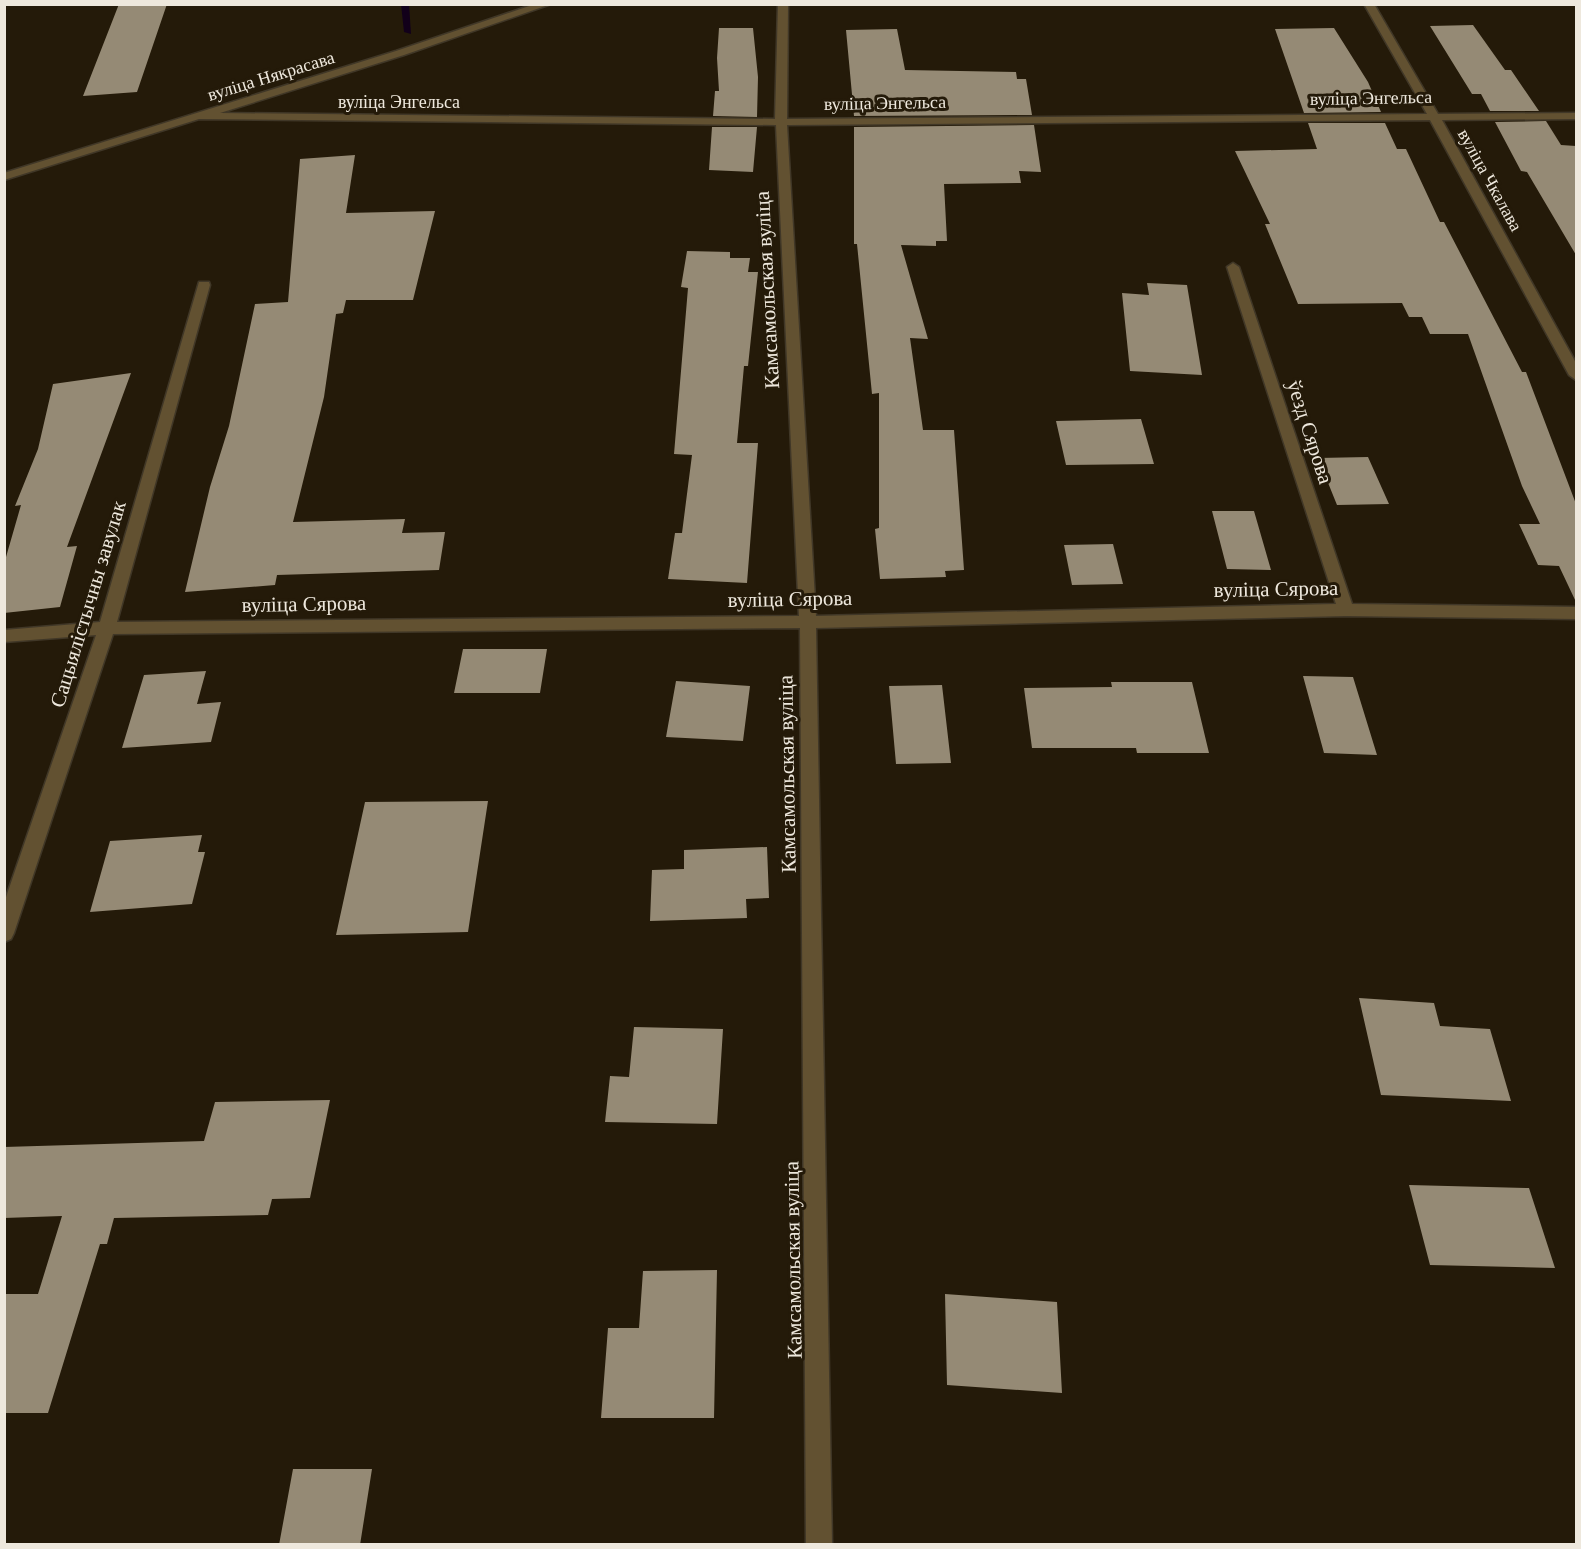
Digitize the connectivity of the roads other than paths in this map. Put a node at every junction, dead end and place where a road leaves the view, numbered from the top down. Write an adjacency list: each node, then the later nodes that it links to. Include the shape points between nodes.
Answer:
1 (546, 4): 5 (street, вуліца Някрасава)
2 (783, 4): 7 (street, Камсамольская вуліца)
3 (1369, 4): 4 (street, вуліца Чкалава)
4 (1433, 115): 6 (street, вуліца Энгельса); 7 (street, вуліца Энгельса); 11 (street, вуліца Чкалава)
5 (195, 116): 7 (street, вуліца Энгельса); 8 (street, вуліца Някрасава)
6 (1576, 116)
7 (781, 122): 14 (street, Камсамольская вуліца)
8 (4, 177)
9 (1233, 267): 12 (street, ўезд Сярова)
10 (204, 285): 15 (street, Сацыялістычны завулак)
11 (1576, 375)
12 (1346, 610): 13 (street, вуліца Сярова); 14 (street, вуліца Сярова)
13 (1576, 613)
14 (808, 622): 15 (street, вуліца Сярова); 18 (street, Камсамольская вуліца)
15 (107, 628): 16 (street, вуліца Сярова); 17 (street, Сацыялістычны завулак)
16 (4, 636)
17 (4, 933)
18 (819, 1545)

